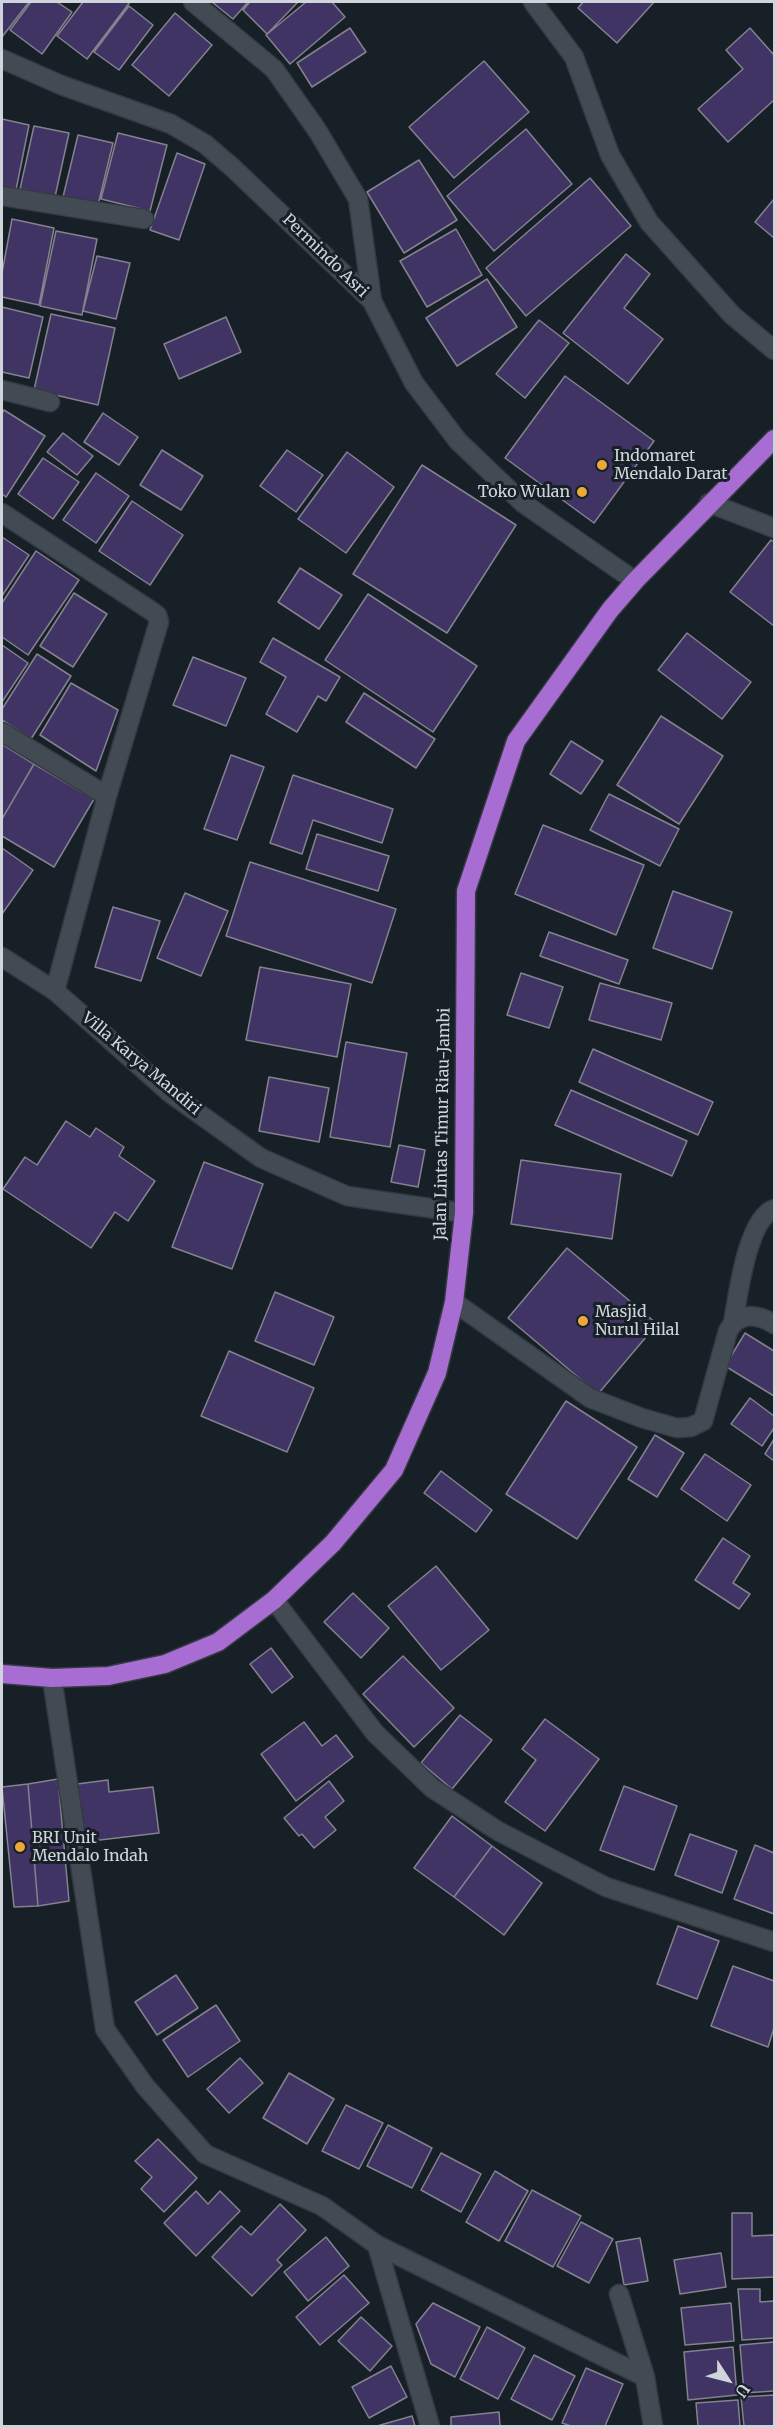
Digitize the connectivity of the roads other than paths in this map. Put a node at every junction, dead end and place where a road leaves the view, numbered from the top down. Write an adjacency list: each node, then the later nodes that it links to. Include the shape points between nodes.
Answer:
1 (193, 2): 6 (street, via 274,69 317,130 358,199)
2 (533, 2): 7 (street, via 574,57 610,155 649,222 732,315)
3 (2, 58): 6 (street, Permindo Asri, via 61,85 171,124 205,144)
4 (2, 196): 5 (street)
5 (144, 219)
6 (372, 301): 14 (street, Permindo Asri, via 414,383 458,441 523,503)
7 (774, 350)
8 (2, 390): 9 (street)
9 (50, 402)
10 (774, 439): 11 (highway, Jalan Lintas Timur Riau-Jambi)
11 (710, 503): 13 (street); 14 (highway, Jalan Lintas Timur Riau-Jambi)
12 (2, 513): 16 (street, via 157,615 159,622)
13 (774, 528)
14 (635, 581): 20 (highway, Jalan Lintas Timur Riau-Jambi, via 516,741 466,891)
15 (2, 732): 16 (street)
16 (107, 796): 18 (street)
17 (2, 957): 18 (street, Villa Karya Mandiri)
18 (55, 991): 20 (street, Villa Karya Mandiri, via 170,1093 261,1158 347,1196)
19 (774, 1209): 22 (street, via 759,1221 744,1261)
20 (464, 1213): 21 (highway, Jalan Lintas Timur Riau-Jambi)
21 (453, 1302): 22 (street, via 590,1398 678,1428 703,1421); 24 (highway, Jalan Lintas Timur Riau-Jambi, via 437,1373 394,1470 333,1543)
22 (733, 1323): 23 (street, via 750,1316 763,1317)
23 (774, 1324)
24 (274, 1600): 26 (highway, Jalan Lintas Timur Riau-Jambi, via 219,1642 165,1664 108,1676); 27 (street, via 375,1733 432,1788 498,1831 606,1887)
25 (2, 1674): 26 (highway, Jalan Lintas Timur Riau-Jambi)
26 (52, 1678): 28 (street, via 105,2029 145,2086 205,2154 322,2206)
27 (774, 1942)
28 (377, 2245): 30 (street); 31 (street)
29 (619, 2294): 30 (street)
30 (645, 2377): 32 (street)
31 (430, 2427)
32 (653, 2427)

